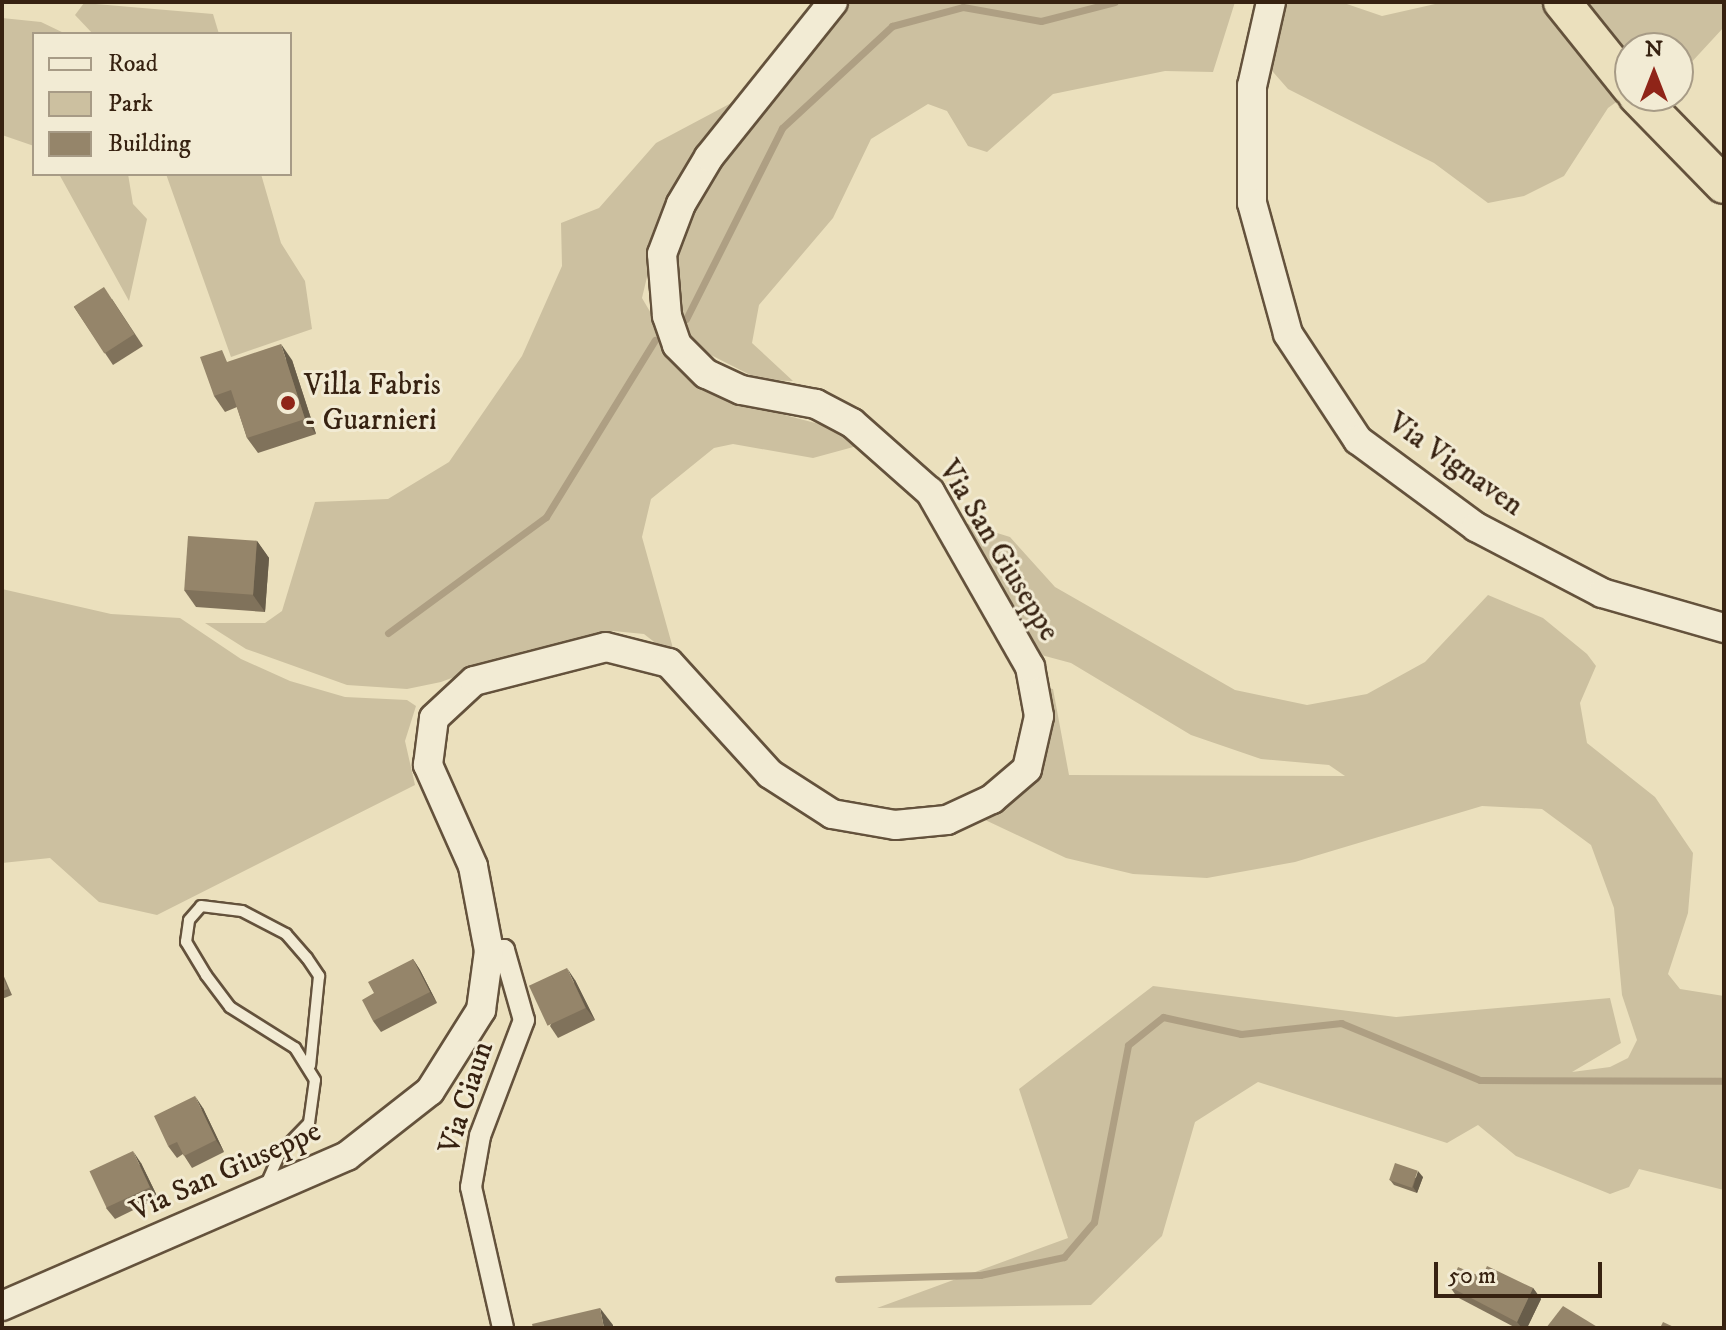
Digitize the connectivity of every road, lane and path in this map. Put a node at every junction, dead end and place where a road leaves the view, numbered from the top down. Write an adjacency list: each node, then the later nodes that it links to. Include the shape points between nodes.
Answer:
1 (833, 2): 8 (street, Via San Giuseppe, via 709,157 681,204 662,254 667,316 677,345 706,374 741,390 816,404 852,423 930,492 1030,667 1039,716 1027,769 992,799 947,820 895,825 832,814 770,774 669,663 606,647 474,681 434,718 428,765 473,866)
2 (1271, 2): 7 (street, Via Vignaven, via 1252,86 1252,203 1288,334 1358,440 1476,527 1602,593)
3 (1562, 2): 4 (highway)
4 (1614, 67)
5 (1650, 112): 6 (highway)
6 (1724, 185)
7 (1724, 628)
8 (489, 951): 10 (street, Via San Giuseppe, via 481,1010 430,1091 347,1156); 12 (street, Via Ciaun, via 504,950 524,1020 480,1136 471,1187)
9 (310, 1066): 9 (lane, via 319,976 307,958 286,934 242,911 201,906 189,920 186,942 206,975 230,1007); 10 (lane, via 316,1095 309,1123 263,1177)
10 (264, 1196): 11 (street, Via San Giuseppe)
11 (2, 1306)
12 (503, 1328)

